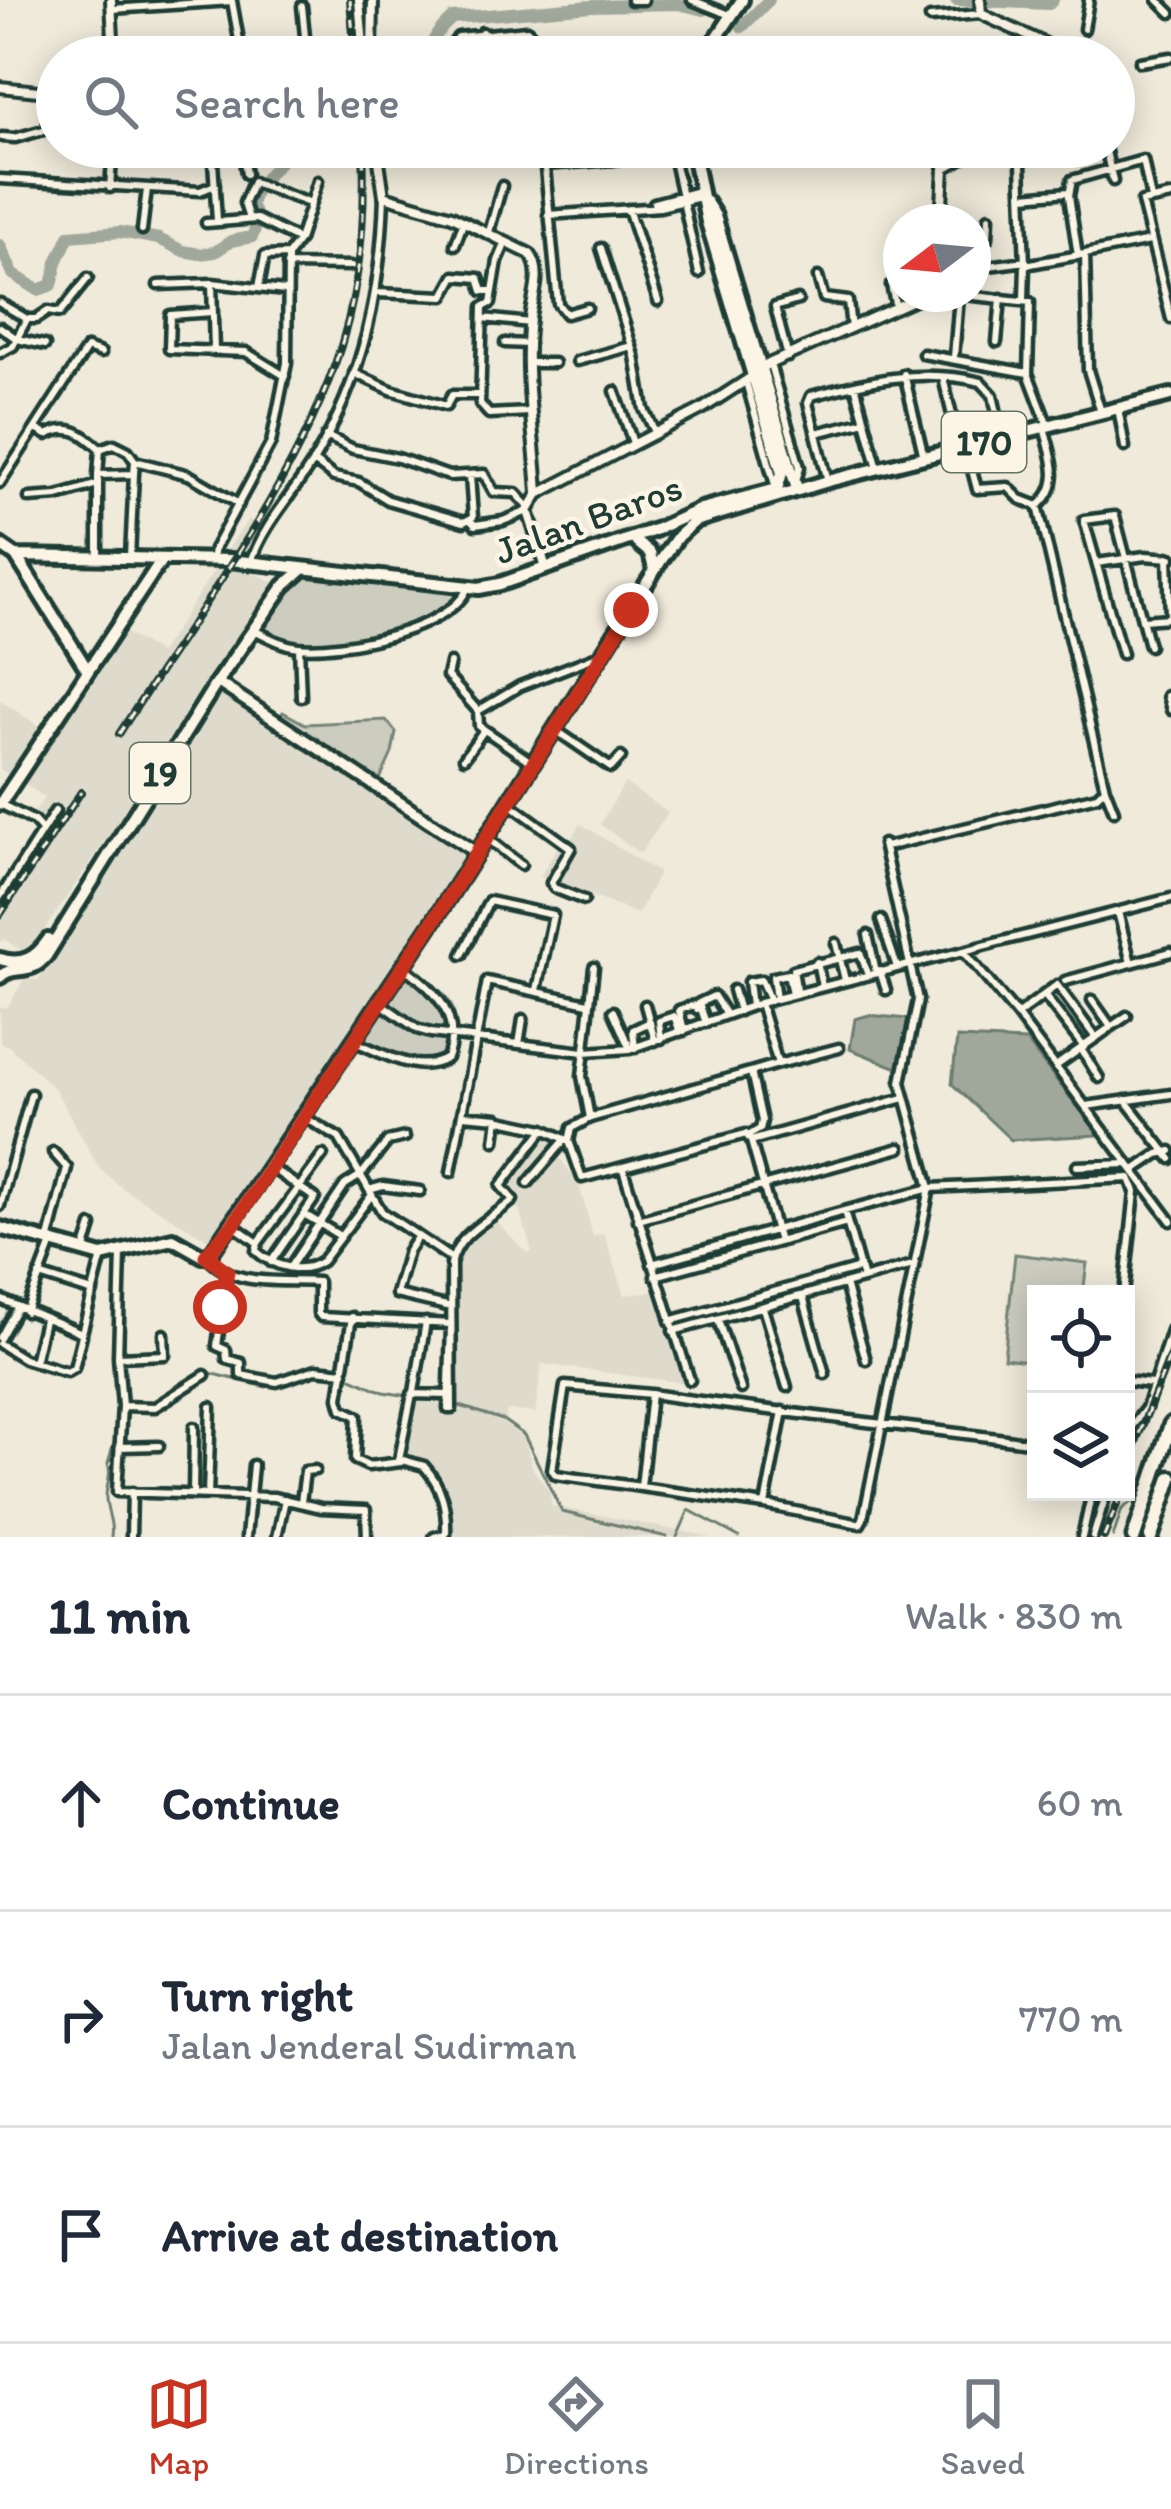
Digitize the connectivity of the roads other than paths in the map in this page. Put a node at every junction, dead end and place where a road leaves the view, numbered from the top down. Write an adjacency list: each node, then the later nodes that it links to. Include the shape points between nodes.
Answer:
1 (359, 0): 21 (street)
2 (373, 0): 22 (street)
3 (631, 0): 4 (street)
4 (643, 0)
5 (692, 0): 14 (street)
6 (742, 0): 14 (main road)
7 (1089, 0): 16 (street)
8 (1157, 0): 13 (street)
9 (197, 1): 10 (street); 19 (street, via 235,4)
10 (111, 5): 18 (street)
11 (302, 6): 20 (street)
12 (981, 8): 15 (street); 27 (street)
13 (1171, 13)
14 (730, 15): 26 (main road)
15 (930, 18)
16 (1084, 29)
17 (482, 32): 23 (street); 24 (street); 25 (street)
18 (113, 36)
19 (239, 36)
20 (305, 36)
21 (365, 36)
22 (370, 36)
23 (463, 36)
24 (482, 36)
25 (531, 36)
26 (717, 36)
27 (1032, 36)
28 (1171, 57): 29 (street)
29 (1140, 62)
30 (0, 87): 31 (street)
31 (36, 91)
32 (36, 133): 33 (street)
33 (2, 136)
34 (1135, 163): 59 (street, via 1145,161)
35 (111, 168): 51 (street)
36 (214, 168): 49 (street)
37 (245, 168): 45 (street)
38 (380, 168): 54 (street)
39 (544, 168): 63 (street)
40 (676, 168): 58 (street)
41 (697, 168): 55 (main road)
42 (944, 168): 61 (street)
43 (1021, 168): 56 (street)
44 (1109, 168): 48 (street); 53 (street, via 1072,180)
45 (246, 174)
46 (0, 179): 51 (street)
47 (318, 181): 60 (street)
48 (1113, 182)
49 (215, 185): 52 (street); 65 (street)
50 (502, 186): 69 (street)
51 (110, 188): 52 (street)
52 (147, 189): 68 (street)
53 (1068, 192): 56 (street); 78 (street)
54 (384, 196): 66 (street); 91 (street)
55 (704, 196): 58 (street); 74 (main road)
56 (1024, 196): 79 (street)
57 (1171, 196): 59 (street)
58 (683, 198): 62 (street); 76 (street)
59 (1151, 199): 71 (street, via 1142,202)
60 (309, 203): 64 (street, via 254,183 244,203); 70 (street)
61 (942, 204)
62 (628, 208): 63 (street); 96 (street)
63 (548, 215): 100 (street, via 558,304 566,314)
64 (250, 219): 65 (street); 70 (street)
65 (217, 220): 67 (street)
66 (464, 221): 69 (street); 73 (street)
67 (206, 223)
68 (142, 230)
69 (489, 232): 72 (street)
70 (298, 240): 77 (street)
71 (1150, 241): 78 (street); 106 (street)
72 (506, 242): 90 (street); 107 (street, via 535,261)
73 (455, 245)
74 (719, 245): 76 (street); 127 (main road)
75 (601, 248): 117 (street)
76 (695, 251): 83 (street)
77 (288, 255): 80 (street); 88 (street, via 266,256)
78 (1082, 255): 79 (street); 99 (street)
79 (1026, 263): 82 (street); 94 (street)
80 (287, 265): 81 (street); 89 (street)
81 (351, 266)
82 (991, 267)
83 (699, 273)
84 (818, 277): 109 (street, via 824,298 848,302)
85 (88, 278): 105 (street, via 60,314)
86 (212, 284): 87 (street); 88 (street); 101 (street)
87 (158, 285)
88 (259, 287): 89 (street)
89 (285, 291): 131 (street)
90 (494, 291): 91 (street, via 464,275 444,296); 104 (street)
91 (378, 292): 128 (street)
92 (991, 297): 93 (street)
93 (1001, 298): 94 (street); 113 (street)
94 (1024, 299): 129 (street)
95 (799, 300): 122 (street, via 776,307)
96 (658, 302)
97 (0, 303): 105 (street)
98 (1076, 305): 99 (street)
99 (1087, 306): 111 (street)
100 (587, 308)
101 (213, 312): 118 (street); 118 (street, via 170,315 169,350)
102 (887, 312): 109 (street)
103 (956, 312): 123 (street)
104 (483, 318): 107 (street); 135 (street)
105 (27, 320): 112 (street)
106 (1171, 320)
107 (530, 323): 115 (street)
108 (0, 327): 112 (street)
109 (851, 328): 122 (street)
110 (1077, 329): 111 (street)
111 (1088, 330): 139 (street, via 1089,376)
112 (17, 340): 116 (street); 120 (street)
113 (997, 342)
114 (505, 343): 115 (street)
115 (530, 344): 125 (street)
116 (45, 345)
117 (632, 346): 124 (street); 143 (street)
118 (214, 351): 131 (street, via 252,354)
119 (101, 352): 142 (street, via 87,348)
120 (0, 353)
121 (923, 354): 123 (street)
122 (788, 357): 127 (street)
123 (954, 357): 129 (street)
124 (578, 361)
125 (530, 362): 126 (street); 138 (street)
126 (554, 363)
127 (758, 371): 143 (street); 152 (main road); 161 (main road); 162 (street)
128 (355, 373): 135 (street, via 446,406 452,394); 145 (street)
129 (1028, 373): 141 (street)
130 (904, 374): 132 (street); 133 (street); 151 (street)
131 (285, 376): 165 (street, via 271,443)
132 (943, 378): 146 (street, via 989,387); 148 (street)
133 (855, 385): 140 (street); 144 (street, via 810,398)
134 (615, 391): 147 (street)
135 (480, 395): 138 (street, via 489,414)
136 (1171, 395): 137 (main road, 170)
137 (1118, 408): 139 (main road, 170); 149 (street)
138 (533, 412): 163 (street)
139 (1101, 412): 141 (main road, 170)
140 (865, 421): 144 (street); 155 (street)
141 (1046, 426): 146 (main road, 170); 166 (street, via 1055,478)
142 (35, 428): 150 (street, via 47,435 72,429); 160 (street)
143 (655, 432): 147 (street)
144 (816, 433): 159 (street)
145 (326, 436): 154 (street); 156 (street, via 448,476)
146 (1002, 437): 148 (main road, 170)
147 (633, 443): 163 (street)
148 (963, 447): 151 (main road, 170); 166 (street, via 977,489 1008,487)
149 (1125, 447)
150 (100, 449): 153 (street, via 119,445); 158 (street)
151 (924, 457): 155 (main road, 170)
152 (778, 459): 161 (main road); 162 (main road)
153 (135, 461): 157 (street); 165 (street, via 189,476)
154 (314, 461): 168 (street, via 388,500); 181 (street)
155 (878, 469): 159 (main road, 170)
156 (470, 474): 167 (street, via 486,475 494,492 516,493); 168 (street)
157 (134, 475): 158 (street); 176 (street)
158 (98, 480): 164 (street); 175 (street)
159 (828, 481): 161 (main road, 170)
160 (0, 483)
161 (796, 486): 170 (main road, 170, via 704,516)
162 (777, 489): 169 (main road, Jalan Baros)
163 (538, 494): 167 (street)
164 (29, 498)
165 (239, 504): 180 (street)
166 (1038, 506): 209 (street)
167 (528, 508): 168 (street, via 485,525); 185 (street)
168 (471, 521)
169 (668, 526): 170 (main road); 171 (main road, Jalan Baros)
170 (678, 536): 187 (main road, 170)
171 (632, 538): 185 (main road, Jalan Baros); 187 (main road, via 650,553)
172 (1, 548): 174 (main road)
173 (37, 555): 174 (main road, Jalan Baros); 175 (main road, Jalan Baros); 186 (main road)
174 (16, 556): 186 (main road)
175 (98, 556): 176 (main road, Jalan Baros)
176 (130, 557): 179 (main road, Jalan Baros)
177 (1126, 557): 178 (street); 182 (street); 182 (street, via 1112,513 1083,521); 191 (street)
178 (1169, 558): 190 (street)
179 (162, 559): 180 (main road, Jalan Baros); 198 (main road)
180 (212, 560): 181 (main road, Jalan Baros)
181 (251, 562): 183 (main road, Jalan Baros)
182 (1097, 563): 195 (street)
183 (275, 564): 184 (main road, Jalan Baros); 188 (main road)
184 (306, 568): 188 (main road, 19); 189 (main road, Jalan Baros)
185 (546, 568): 189 (main road, Jalan Baros)
186 (25, 572): 198 (main road)
187 (653, 572): 196 (main road)
188 (284, 586): 192 (main road, 19)
189 (468, 587): 194 (street, via 455,606 418,626 363,642)
190 (1170, 618): 191 (street)
191 (1143, 620): 193 (street)
192 (254, 630): 194 (street); 199 (main road, 19)
193 (1149, 646)
194 (299, 647): 201 (street)
195 (1122, 654)
196 (600, 655): 203 (street); 205 (main road)
197 (450, 663): 203 (street, via 447,676)
198 (88, 671): 211 (main road)
199 (217, 682): 216 (main road); 235 (main road, 19, via 40,963)
200 (1167, 696): 202 (street)
201 (302, 697)
202 (1171, 710)
203 (478, 711): 204 (street)
204 (484, 730): 207 (street); 208 (street)
205 (554, 730): 206 (street, via 611,767); 208 (main road)
206 (621, 757)
207 (464, 758)
208 (534, 764): 210 (main road)
209 (1105, 788): 213 (street); 230 (street, via 884,846)
210 (509, 802): 215 (main road); 220 (street, via 572,849 552,885)
211 (0, 804): 214 (street)
212 (55, 811): 214 (street)
213 (1114, 811)
214 (43, 830): 218 (street)
215 (487, 838): 216 (main road); 217 (street)
216 (477, 853): 232 (main road)
217 (521, 865)
218 (0, 897)
219 (1171, 898): 221 (street)
220 (584, 900)
221 (1118, 912): 226 (street); 231 (street)
222 (881, 920): 234 (street)
223 (868, 934): 236 (street)
224 (836, 944): 228 (street)
225 (1171, 952): 231 (street)
226 (965, 953): 230 (street); 252 (street)
227 (462, 956): 240 (street, via 489,901 552,914)
228 (840, 957): 229 (street); 236 (street, via 862,953); 237 (street)
229 (817, 962): 239 (street); 243 (street, via 793,970)
230 (910, 963): 234 (street); 276 (street, via 918,1000 902,1069)
231 (1131, 963): 238 (street)
232 (403, 965): 246 (main road); 260 (street, via 444,1004)
233 (594, 967): 248 (street)
234 (897, 967): 236 (street)
235 (2, 969)
236 (875, 972): 237 (street); 242 (street)
237 (845, 980): 239 (street)
238 (1065, 981)
239 (822, 986): 243 (street)
240 (537, 990): 248 (street); 262 (street, via 488,980)
241 (733, 990): 251 (street)
242 (886, 990)
243 (795, 994): 247 (street); 247 (street, via 785,974 772,978)
244 (1044, 995): 252 (street); 261 (street, via 1058,986); 268 (street)
245 (1092, 1000): 258 (street)
246 (379, 1002): 260 (street, via 417,1029); 264 (main road)
247 (764, 1002): 251 (street); 270 (street)
248 (588, 1003): 269 (street)
249 (645, 1005): 256 (street)
250 (613, 1011): 266 (street)
251 (739, 1011): 253 (street)
252 (1017, 1015): 271 (street)
253 (726, 1016): 257 (street); 257 (street, via 714,996 699,1004)
254 (1127, 1016): 258 (street)
255 (523, 1019): 265 (street)
256 (650, 1022): 263 (street); 266 (street, via 633,1030)
257 (705, 1023): 259 (street); 259 (street, via 696,1006 681,1010)
258 (1112, 1027): 261 (street)
259 (682, 1031): 263 (street); 263 (street, via 674,1016 658,1022)
260 (453, 1036): 262 (street); 264 (street, via 447,1058 434,1065)
261 (1096, 1038): 268 (street)
262 (477, 1040): 265 (street); 279 (street)
263 (658, 1040): 266 (street)
264 (354, 1042): 280 (main road)
265 (519, 1044): 269 (street)
266 (632, 1048): 269 (street)
267 (839, 1048): 270 (street)
268 (1082, 1048): 271 (street); 273 (street)
269 (584, 1052): 281 (street)
270 (778, 1064): 272 (street)
271 (1056, 1066): 278 (street)
272 (751, 1072): 281 (street); 285 (street, via 762,1121)
273 (1099, 1078)
274 (31, 1094): 304 (street)
275 (1171, 1094): 277 (street)
276 (905, 1097): 285 (street); 301 (street)
277 (1124, 1099): 278 (street); 290 (street)
278 (1086, 1106): 295 (street)
279 (463, 1115): 282 (street); 296 (street)
280 (304, 1117): 293 (main road); 297 (street, via 339,1138)
281 (590, 1118): 286 (street)
282 (500, 1120): 283 (street); 287 (street)
283 (544, 1129): 286 (street); 324 (street, via 501,1186 513,1200 465,1237)
284 (405, 1137): 297 (street, via 388,1141)
285 (750, 1138): 294 (street); 299 (street)
286 (567, 1141): 294 (street, via 581,1178); 298 (street)
287 (495, 1142)
288 (900, 1148): 299 (street)
289 (53, 1152): 317 (street, via 67,1168)
290 (1169, 1154): 295 (street)
291 (323, 1155): 300 (street)
292 (1077, 1166): 295 (street)
293 (270, 1167): 300 (street); 311 (main road)
294 (623, 1169): 307 (street)
295 (1130, 1171): 301 (street); 308 (street); 335 (street)
296 (451, 1172)
297 (362, 1175): 303 (street); 309 (street)
298 (528, 1183)
299 (763, 1184): 307 (street); 314 (street)
300 (299, 1188): 306 (street, via 315,1198); 319 (street)
301 (930, 1188): 305 (street); 327 (street)
302 (420, 1191): 303 (street, via 383,1186)
303 (370, 1193): 315 (street, via 382,1212); 316 (street)
304 (0, 1206)
305 (844, 1211): 310 (street); 314 (street)
306 (304, 1214): 309 (street); 325 (street)
307 (638, 1220): 326 (street)
308 (1171, 1221)
309 (319, 1223): 316 (street); 328 (street)
310 (848, 1223): 318 (street); 329 (street)
311 (233, 1225): 319 (street); 323 (main road)
312 (92, 1226): 320 (street)
313 (0, 1228): 317 (main road)
314 (776, 1230): 318 (street); 326 (street)
315 (418, 1236): 324 (street); 339 (street, via 396,1293)
316 (340, 1237): 328 (street, via 319,1265)
317 (50, 1242): 320 (main road); 331 (street)
318 (779, 1242): 332 (street)
319 (258, 1243): 325 (street, via 256,1251)
320 (84, 1252): 322 (main road)
321 (121, 1253): 322 (main road); 323 (main road, via 178,1240); 354 (street)
322 (102, 1256): 336 (street)
323 (206, 1256): 330 (street)
324 (452, 1259): 339 (street)
325 (271, 1262): 328 (street)
326 (652, 1264): 332 (street)
327 (913, 1265): 333 (street); 370 (street)
328 (290, 1267)
329 (860, 1268): 333 (street); 346 (street)
330 (227, 1272): 343 (street, via 316,1281 319,1316); 357 (street, via 217,1346 241,1363 241,1375 277,1382 323,1367)
331 (39, 1275): 336 (street); 342 (street)
332 (656, 1276): 346 (street)
333 (863, 1279): 334 (street)
334 (845, 1284): 337 (street); 355 (street)
335 (1125, 1285)
336 (93, 1292): 351 (street)
337 (803, 1297): 341 (street); 358 (street)
338 (0, 1299): 340 (street)
339 (452, 1306): 348 (street)
340 (17, 1308): 342 (street); 353 (street)
341 (763, 1308): 345 (street); 363 (street)
342 (26, 1312): 344 (street)
343 (352, 1317): 347 (street); 357 (street)
344 (44, 1320): 351 (street); 356 (street)
345 (718, 1320): 350 (street); 364 (street)
346 (670, 1321): 350 (street)
347 (426, 1322): 348 (street); 366 (street)
348 (451, 1326): 366 (street, via 450,1402)
349 (1171, 1330): 362 (street)
350 (673, 1331): 360 (street)
351 (82, 1334): 356 (street, via 71,1370)
352 (164, 1334): 354 (street, via 165,1355)
353 (0, 1341): 356 (street)
354 (118, 1358): 367 (street)
355 (866, 1360)
356 (34, 1362)
357 (344, 1374): 377 (street, via 340,1405 357,1416 357,1463)
358 (825, 1374)
359 (205, 1375): 367 (street, via 155,1407)
360 (690, 1380)
361 (1135, 1382): 362 (street)
362 (1152, 1384): 371 (street)
363 (787, 1387)
364 (741, 1389)
365 (651, 1394): 369 (street); 381 (street); 381 (street, via 566,1386 553,1470)
366 (412, 1396): 377 (street)
367 (122, 1406): 376 (street)
368 (211, 1407): 384 (street)
369 (783, 1411): 370 (street); 390 (street)
370 (882, 1422): 374 (street); 390 (street, via 860,1524)
371 (1135, 1422)
372 (1171, 1424): 398 (highway)
373 (194, 1427): 383 (street)
374 (1027, 1442)
375 (159, 1446): 376 (street)
376 (120, 1447): 382 (street, via 118,1492)
377 (401, 1462): 395 (street, via 424,1466 442,1495 446,1534)
378 (253, 1466): 385 (street)
379 (315, 1470): 389 (street, via 305,1471)
380 (1171, 1478): 399 (highway)
381 (641, 1487): 390 (street)
382 (131, 1492): 383 (street); 391 (street)
383 (193, 1495): 384 (street)
384 (208, 1495): 385 (street)
385 (252, 1497): 386 (street); 392 (street)
386 (285, 1499): 389 (street); 393 (street)
387 (1090, 1501): 396 (street)
388 (1104, 1501): 397 (street)
389 (301, 1502): 394 (street, via 368,1510)
390 (765, 1505)
391 (131, 1537)
392 (246, 1537)
393 (277, 1537)
394 (368, 1537)
395 (434, 1537)
396 (1082, 1537)
397 (1093, 1537)
398 (1134, 1537)
399 (1151, 1537)

